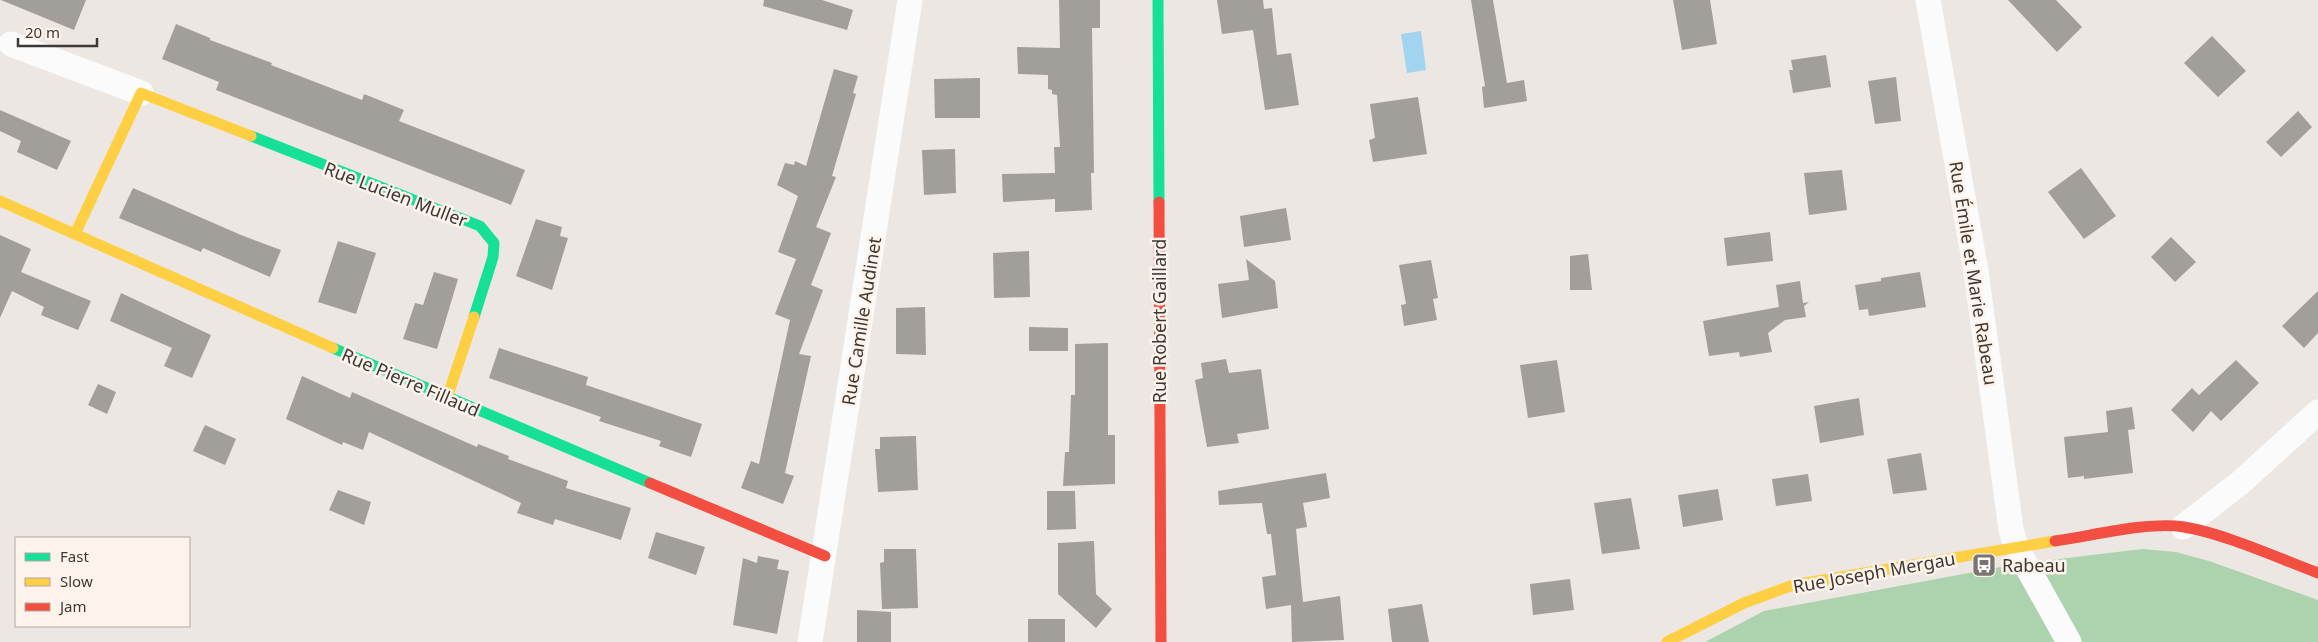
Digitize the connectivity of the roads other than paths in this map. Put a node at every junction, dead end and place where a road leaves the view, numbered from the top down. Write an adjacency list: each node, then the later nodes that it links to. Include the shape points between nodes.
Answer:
1 (910, 0): 12 (street, Rue Camille Audinet)
2 (1158, 0): 15 (street, Rue Robert Gaillard)
3 (1928, 0): 11 (street, Rue Émile et Marie Rabeau, via 1976,271)
4 (11, 44): 5 (street, Rue Lucien Muller)
5 (141, 93): 7 (street); 8 (street, Rue Lucien Muller, via 480,226 488,233 494,243 493,257)
6 (0, 201): 7 (street, Rue Pierre Fillaud)
7 (75, 234): 8 (street, Rue Pierre Fillaud)
8 (447, 398): 12 (street, Rue Pierre Fillaud)
9 (2318, 412): 10 (street, via 2240,483)
10 (2183, 527): 11 (street, Rue Joseph Mergau, via 2150,527); 13 (street, Rue Joseph Mergau)
11 (2016, 547): 16 (street, Rue Joseph Mergau, via 1793,585 1742,603); 17 (street, Rue Émile et Marie Rabeau)
12 (825, 556): 14 (street, Rue Camille Audinet)
13 (2318, 573)
14 (810, 642)
15 (1161, 642)
16 (1667, 642)
17 (2069, 642)

